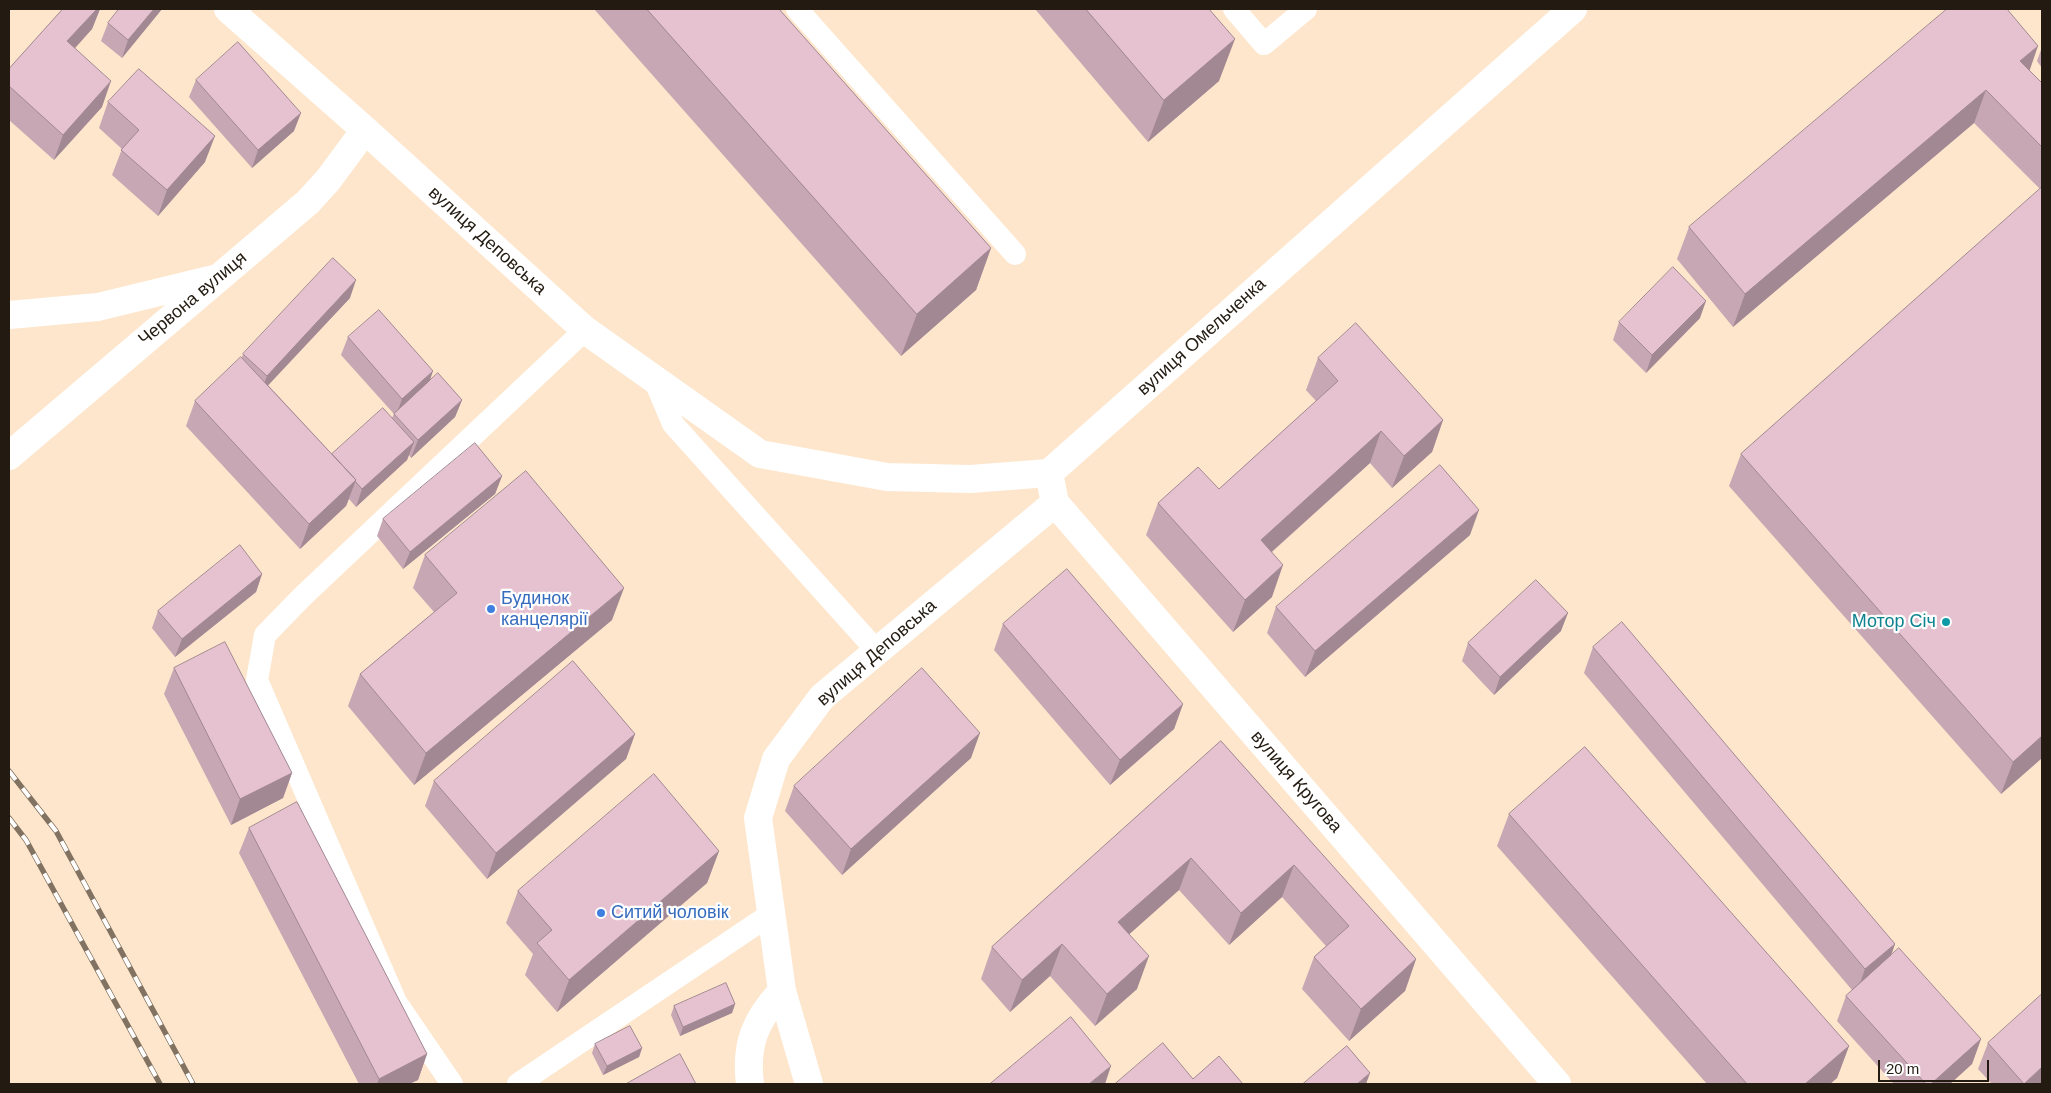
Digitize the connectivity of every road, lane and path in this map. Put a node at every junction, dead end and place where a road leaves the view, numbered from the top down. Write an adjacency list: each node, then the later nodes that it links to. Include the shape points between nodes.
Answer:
1 (228, 9): 6 (street, вулиця Деповська)
2 (797, 9): 7 (lane)
3 (1234, 9): 4 (lane, via 1264,44)
4 (1306, 9)
5 (1573, 9): 13 (street, вулиця Омельченка)
6 (365, 130): 8 (street, Червона вулиця, via 308,202); 10 (street, вулиця Деповська)
7 (1015, 254)
8 (220, 277): 9 (street, via 98,307); 12 (street, Червона вулиця)
9 (9, 315)
10 (585, 330): 11 (street, вулиця Деповська); 18 (lane, via 265,635 257,680 396,1002)
11 (654, 379): 13 (street, вулиця Деповська, via 760,454 887,477 970,479); 15 (lane, via 673,424)
12 (9, 456)
13 (1049, 473): 14 (street, вулиця Кругова)
14 (1055, 503): 15 (street, вулиця Деповська); 22 (street, вулиця Кругова)
15 (877, 652): 16 (street, вулиця Деповська, via 822,697 776,759 758,818)
16 (771, 914): 17 (street, вулиця Деповська); 19 (lane)
17 (782, 991): 20 (street, via 767,1007 753,1033 748,1065); 21 (street, вулиця Деповська)
18 (452, 1084)
19 (518, 1084)
20 (750, 1084)
21 (809, 1084)
22 (1557, 1084)

